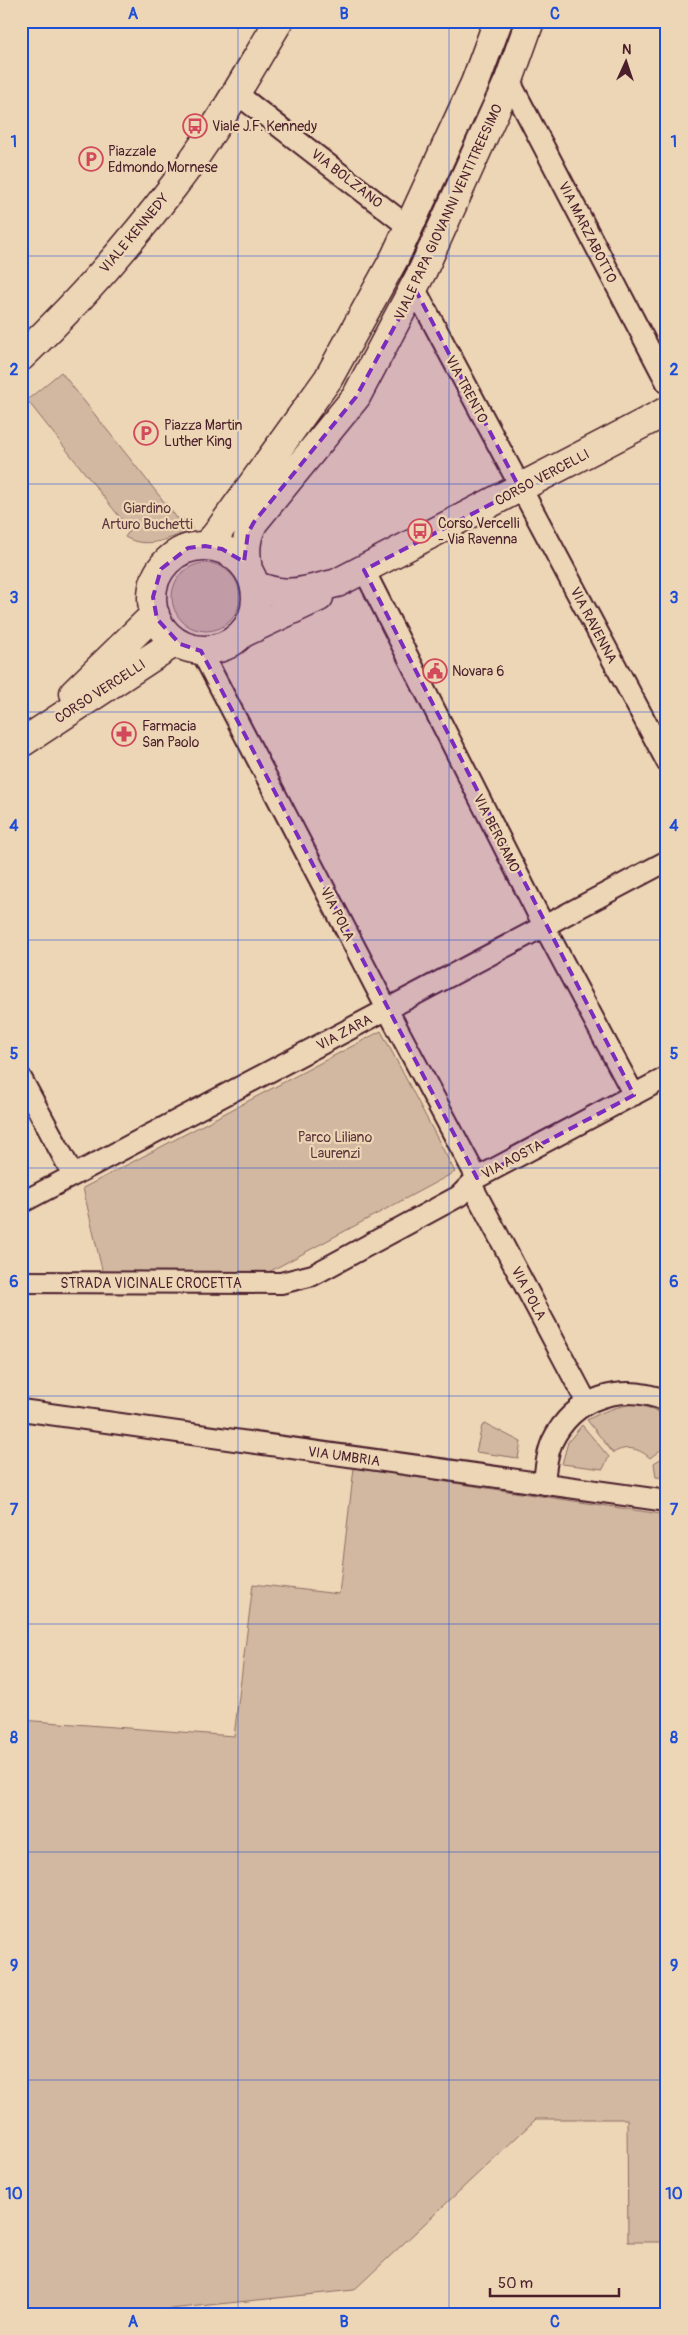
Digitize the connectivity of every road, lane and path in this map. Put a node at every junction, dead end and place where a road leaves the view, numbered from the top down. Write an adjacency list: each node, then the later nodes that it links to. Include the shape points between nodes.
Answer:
1 (279, 21): 5 (main road, VIALE KENNEDY)
2 (498, 21): 6 (main road, VIALE PAPA GIOVANNI VENTITREESIMO, via 475,83)
3 (530, 21): 4 (main road, VIALE PAPA GIOVANNI VENTITREESIMO)
4 (509, 80): 7 (main road, VIALE PAPA GIOVANNI VENTITREESIMO); 9 (street, VIA MARZABOTTO)
5 (236, 93): 6 (street, VIA BOLZANO); 8 (main road, VIALE KENNEDY, via 173,187 84,293)
6 (410, 228): 12 (main road, VIALE PAPA GIOVANNI VENTITREESIMO, via 328,380)
7 (414, 289): 11 (street, VIA TRENTO); 14 (main road, VIALE PAPA GIOVANNI VENTITREESIMO, via 356,397 254,522 248,533 245,554)
8 (21, 357)
9 (667, 383)
10 (667, 411): 11 (main road, CORSO VERCELLI)
11 (520, 489): 13 (main road, CORSO VERCELLI); 20 (street, VIA RAVENNA)
12 (205, 546): 14 (main road, via 222,549 237,557); 16 (main road, via 188,548 173,556 161,569 154,585 152,602)
13 (364, 570): 15 (main road, CORSO VERCELLI); 22 (street, VIA BERGAMO)
14 (252, 577): 15 (main road, CORSO VERCELLI, via 270,592 289,594); 17 (main road, via 256,602 252,618)
15 (336, 584): 17 (main road, CORSO VERCELLI, via 328,593)
16 (155, 614): 18 (main road, via 166,633); 19 (main road, CORSO VERCELLI)
17 (243, 632): 18 (main road, via 230,643 214,649)
18 (190, 646): 19 (main road, CORSO VERCELLI, via 162,650); 23 (street, VIA POLA)
19 (22, 742)
20 (667, 762)
21 (667, 861): 22 (street, VIA ZARA)
22 (544, 926): 23 (street, VIA ZARA); 26 (street, VIA BERGAMO)
23 (387, 1009): 27 (street, VIA ZARA); 28 (street, VIA POLA)
24 (667, 1077): 26 (street, VIA AOSTA)
25 (21, 1078): 27 (street)
26 (634, 1095): 28 (street, VIA AOSTA)
27 (73, 1175): 29 (street, VIA ZARA)
28 (474, 1181): 31 (street, VIA AOSTA, via 459,1196 313,1276); 33 (street, VIA POLA)
29 (21, 1203)
30 (21, 1282): 31 (street, STRADA VICINALE CROCETTA)
31 (281, 1283)
32 (667, 1401): 33 (street, via 640,1392 613,1393)
33 (587, 1403): 35 (street, via 566,1420 552,1443)
34 (21, 1410): 35 (street, VIA UMBRIA)
35 (544, 1484): 36 (street, VIA UMBRIA)
36 (667, 1501)

